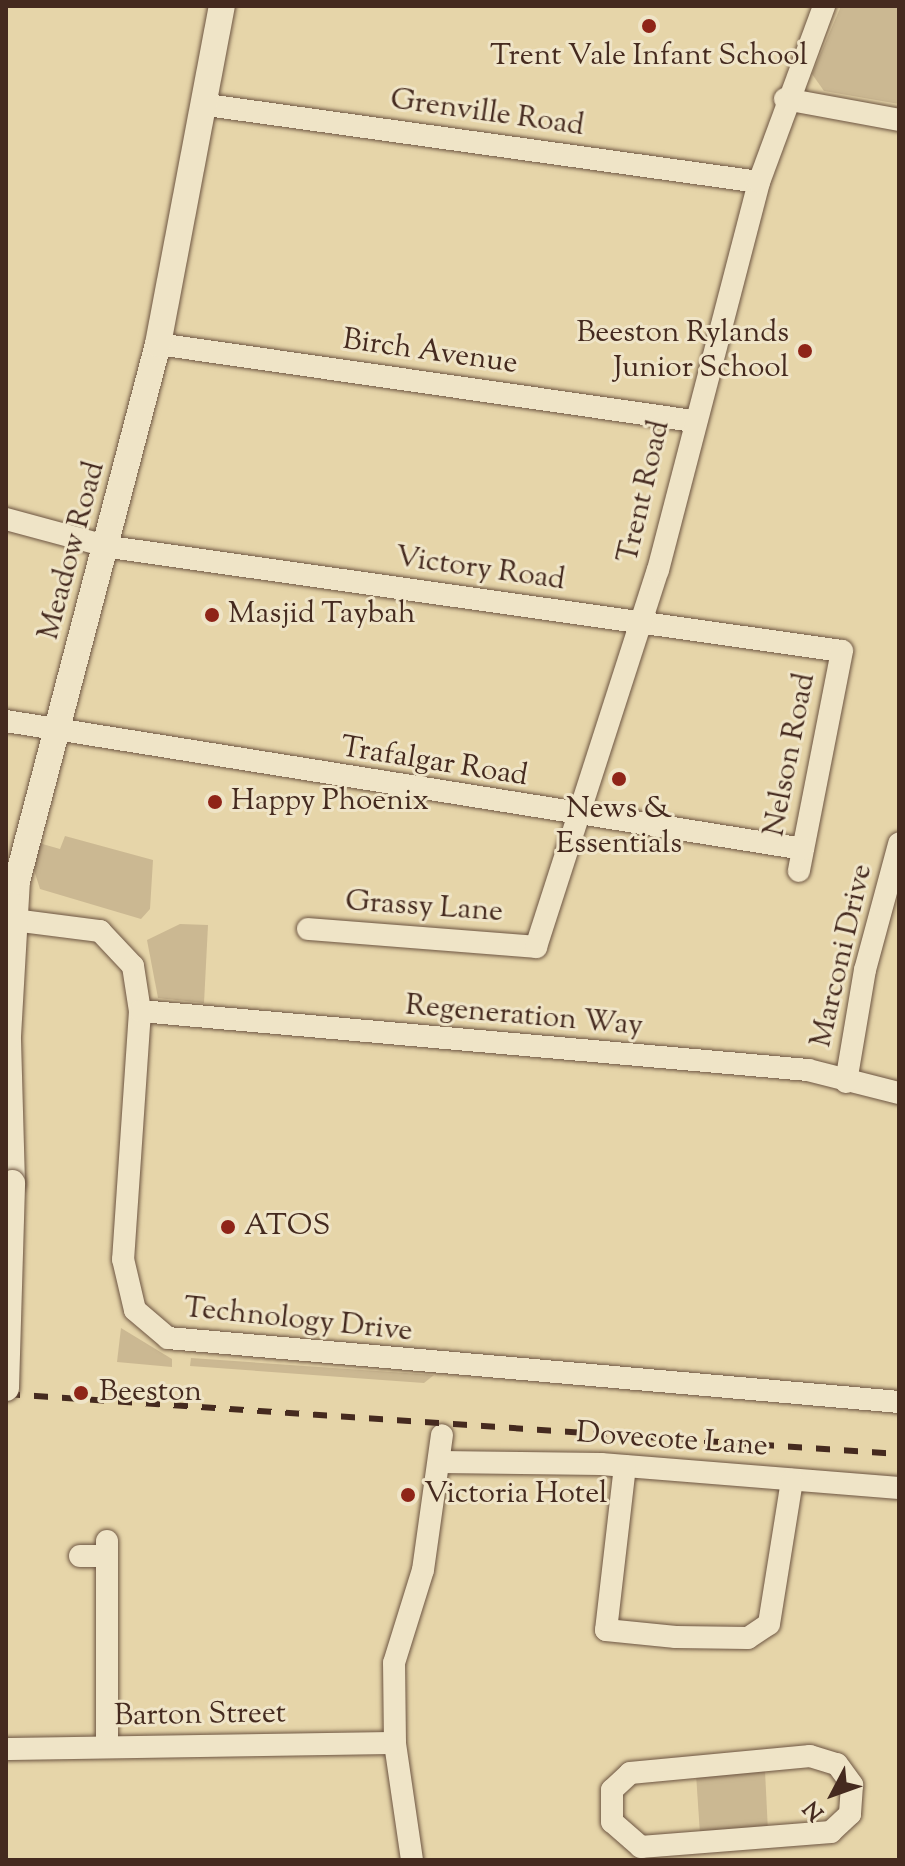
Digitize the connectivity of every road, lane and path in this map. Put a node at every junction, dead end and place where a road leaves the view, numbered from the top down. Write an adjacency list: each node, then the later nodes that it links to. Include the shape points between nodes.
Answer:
1 (222, 6): 4 (street, Meadow Road)
2 (824, 6): 3 (street, Trent Road)
3 (785, 99): 5 (street); 6 (street, Trent Road)
4 (207, 105): 6 (street, Grenville Road); 7 (street, Meadow Road)
5 (899, 120)
6 (759, 182): 8 (street, Trent Road)
7 (158, 344): 8 (street, Birch Avenue); 10 (street, Meadow Road)
8 (693, 421): 11 (street, Trent Road)
9 (6, 519): 10 (street, Victory Road)
10 (110, 547): 11 (street, Victory Road); 14 (street, Meadow Road)
11 (642, 623): 12 (street, Victory Road); 15 (street, Trent Road)
12 (842, 651): 17 (street, Nelson Road)
13 (6, 721): 14 (street, Trafalgar Road)
14 (56, 734): 15 (street, Trafalgar Road); 18 (street, Meadow Road)
15 (578, 816): 17 (street, Trafalgar Road); 20 (street, Trent Road)
16 (899, 844): 22 (street, Marconi Drive, via 865,970)
17 (801, 860)
18 (9, 919): 21 (street, Technology Drive, via 85,926 110,938 133,966); 24 (street, Meadow Road)
19 (308, 929): 20 (street, Grassy Lane)
20 (536, 947)
21 (140, 1011): 22 (street, Regeneration Way, via 808,1070); 26 (street, Technology Drive, via 123,1259 135,1310 168,1338)
22 (846, 1082): 23 (street, Regeneration Way)
23 (899, 1093)
24 (7, 1114): 25 (street, Meadow Road, bridge, via 12,1183)
25 (6, 1388)
26 (899, 1402)
27 (442, 1435): 28 (street)
28 (440, 1462): 29 (street, Dovecote Lane); 33 (street, via 423,1570 394,1663)
29 (625, 1466): 30 (street, Dovecote Lane); 30 (street, via 606,1630 676,1637 748,1638 769,1624)
30 (792, 1480): 31 (street, Dovecote Lane)
31 (899, 1488)
32 (80, 1556): 34 (street, via 106,1548)
33 (395, 1743): 34 (street, Barton Street); 37 (street)
34 (107, 1747): 35 (street, Barton Street)
35 (6, 1749)
36 (733, 1851): 36 (street, via 641,1847 612,1822 612,1790 630,1773 657,1767 810,1756 845,1769 854,1804 841,1826 813,1837)
37 (412, 1860)

